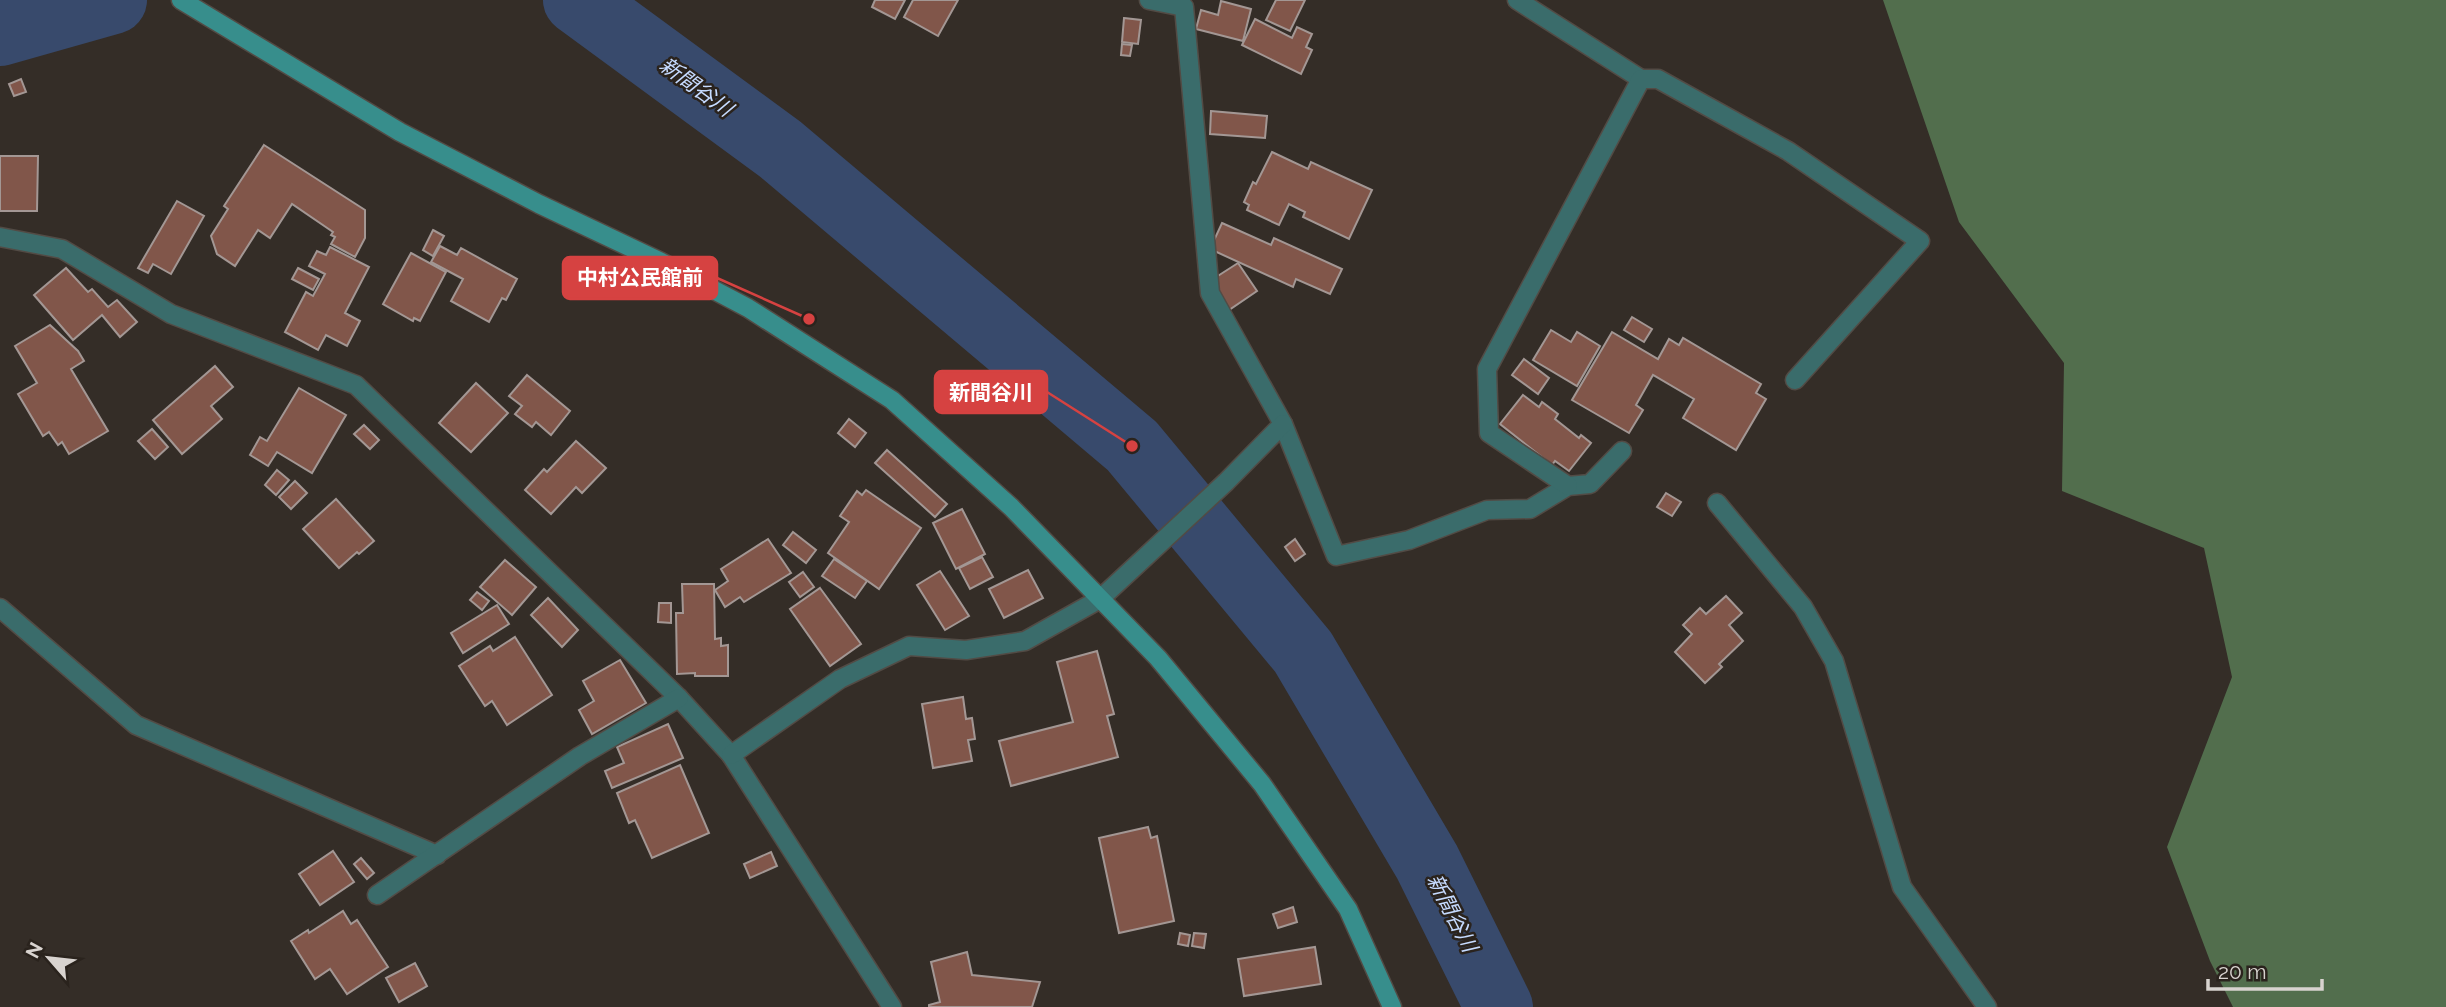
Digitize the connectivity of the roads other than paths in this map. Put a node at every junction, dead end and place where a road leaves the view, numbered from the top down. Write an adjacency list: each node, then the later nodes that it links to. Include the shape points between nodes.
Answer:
1 (181, 0): 11 (street, via 400,132 748,308 892,400 1011,507)
2 (1149, 0): 7 (street, via 1184,7 1210,293)
3 (1517, 0): 4 (street)
4 (1642, 79): 6 (street, via 1658,79 1788,151 1920,241); 9 (street, via 1487,369 1489,433)
5 (0, 237): 13 (street, via 62,249 171,314 356,385)
6 (1795, 380)
7 (1283, 424): 9 (street, via 1336,556 1409,540 1487,510 1530,509); 11 (street)
8 (1622, 451): 9 (street, via 1590,484)
9 (1568, 486)
10 (1717, 503): 19 (street, via 1803,607 1833,662 1902,887)
11 (1100, 599): 14 (street, via 1025,641 966,650 909,646 840,679); 18 (street, via 1158,658 1262,784 1348,909)
12 (0, 608): 15 (street, via 136,725)
13 (679, 698): 14 (street); 15 (street, via 580,755)
14 (731, 755): 17 (street)
15 (438, 855): 16 (street)
16 (377, 895)
17 (892, 1007)
18 (1392, 1007)
19 (1987, 1007)

